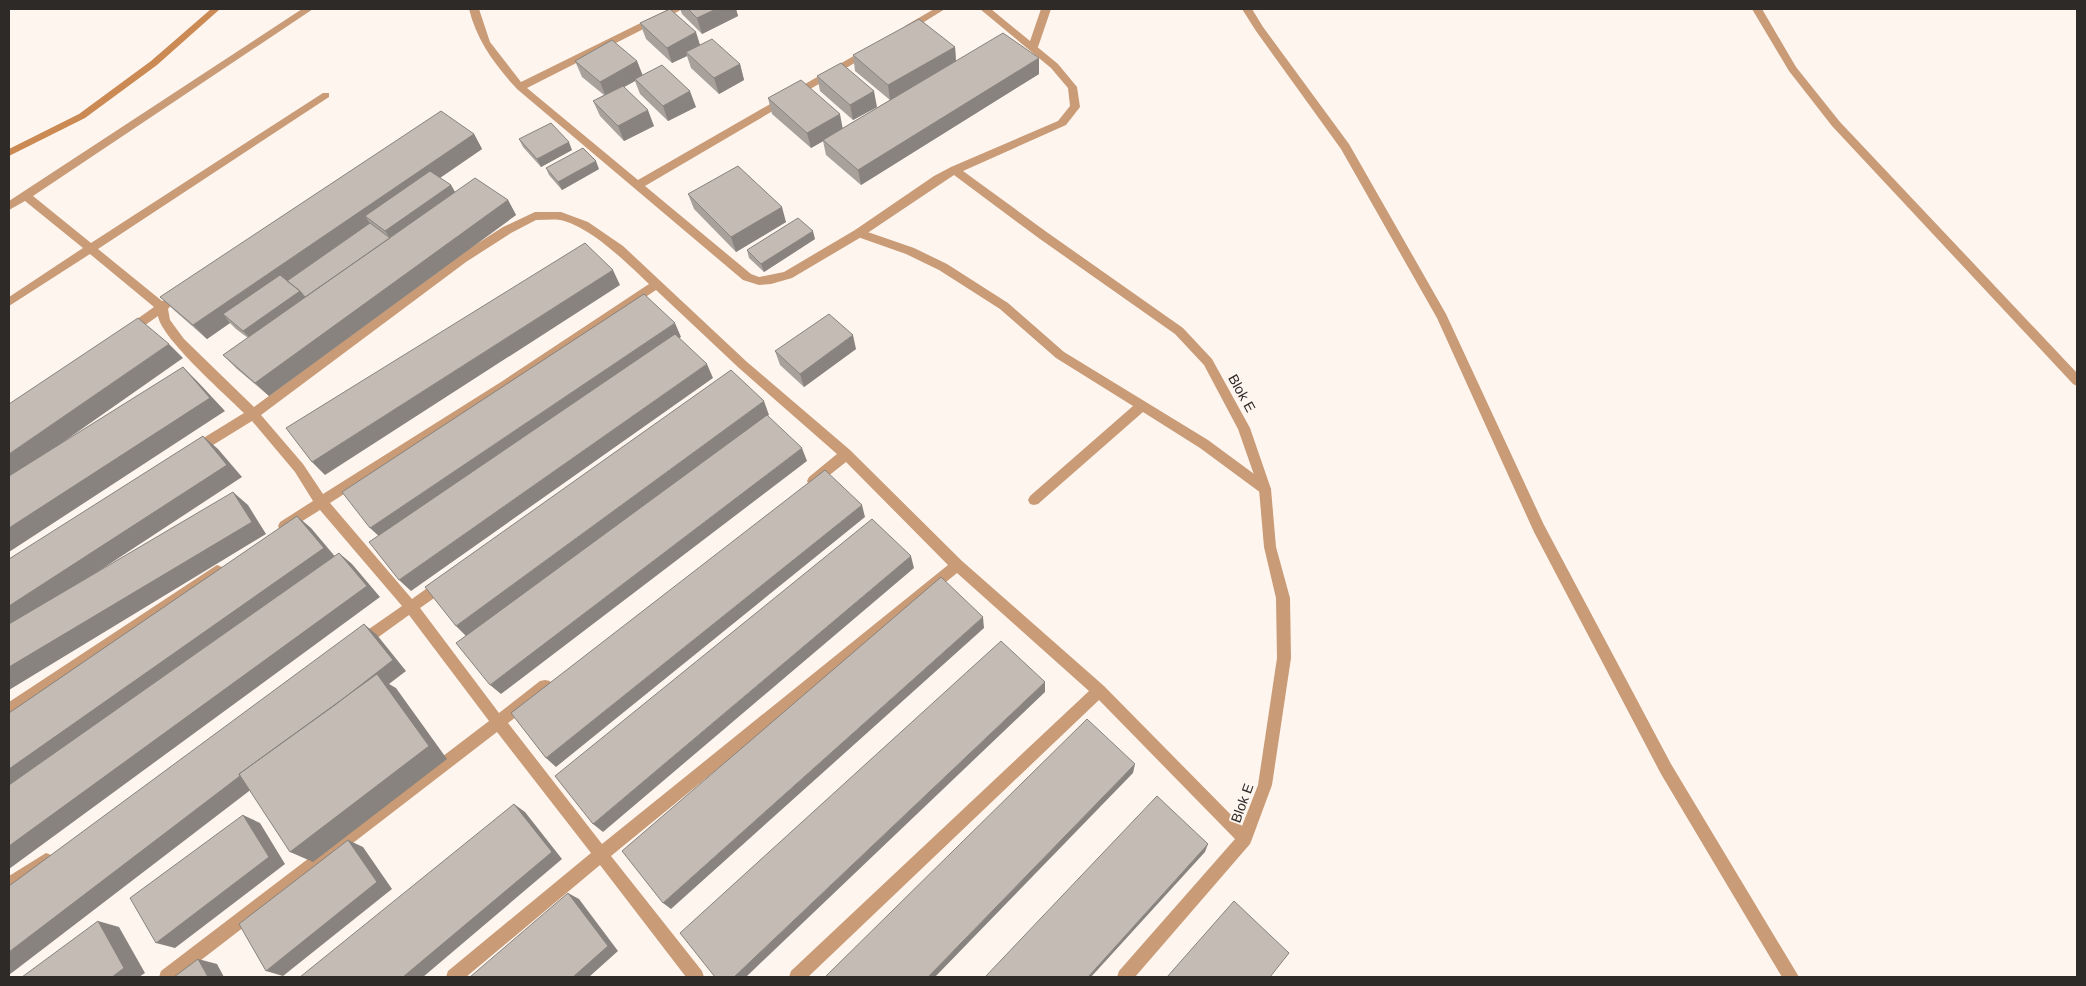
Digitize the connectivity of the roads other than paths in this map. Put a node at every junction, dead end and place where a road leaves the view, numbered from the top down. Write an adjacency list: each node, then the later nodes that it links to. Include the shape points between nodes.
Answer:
1 (308, 9): 16 (street)
2 (474, 9): 12 (street, via 478,28 492,55)
3 (676, 9): 12 (street)
4 (940, 9): 9 (street)
5 (985, 9): 10 (street)
6 (1046, 9): 10 (street)
7 (1248, 9): 53 (street, via 1259,29 1345,147 1442,317 1539,528 1666,770)
8 (1758, 9): 25 (street, via 1770,36 1836,124)
9 (898, 33)
10 (1033, 47): 14 (street, via 1073,89 1074,106 1062,124)
11 (873, 48): 15 (street)
12 (520, 87): 15 (street)
13 (326, 95): 19 (street)
14 (955, 170): 18 (street); 30 (street, Blok E, via 1179,330 1208,362 1244,428)
15 (638, 185): 18 (street, via 748,277 759,281 788,275)
16 (26, 196): 17 (street); 19 (street)
17 (9, 206)
18 (859, 233): 26 (street, via 943,267 1004,306 1060,355)
19 (90, 249): 22 (street); 23 (street)
20 (657, 284): 27 (street, via 619,249 584,225 561,216 535,216 462,259); 28 (street, via 739,368); 33 (street)
21 (178, 296): 23 (street)
22 (9, 302)
23 (162, 307): 24 (street); 27 (street, via 164,321 180,342)
24 (122, 336)
25 (2077, 381)
26 (1142, 406): 30 (street, via 1204,444); 32 (street)
27 (253, 414): 29 (street); 33 (street, via 298,468)
28 (846, 454): 31 (street); 36 (street)
29 (185, 456)
30 (1265, 489): 44 (street, Blok E, via 1270,547 1284,598 1284,658 1265,785)
31 (799, 491)
32 (1034, 500)
33 (321, 502): 34 (street); 38 (street)
34 (272, 535)
35 (230, 562): 42 (street)
36 (957, 566): 41 (street); 46 (street)
37 (451, 578): 38 (street)
38 (411, 607): 39 (street); 43 (street)
39 (354, 647)
40 (560, 676): 43 (street)
41 (1099, 691): 44 (street); 51 (street)
42 (9, 710)
43 (498, 722): 46 (street); 48 (street)
44 (1245, 839): 52 (street, Blok E)
45 (58, 851): 47 (street)
46 (600, 855): 49 (street); 50 (street)
47 (9, 885)
48 (167, 977)
49 (454, 977)
50 (696, 977)
51 (797, 977)
52 (1125, 977)
53 (1791, 977)

